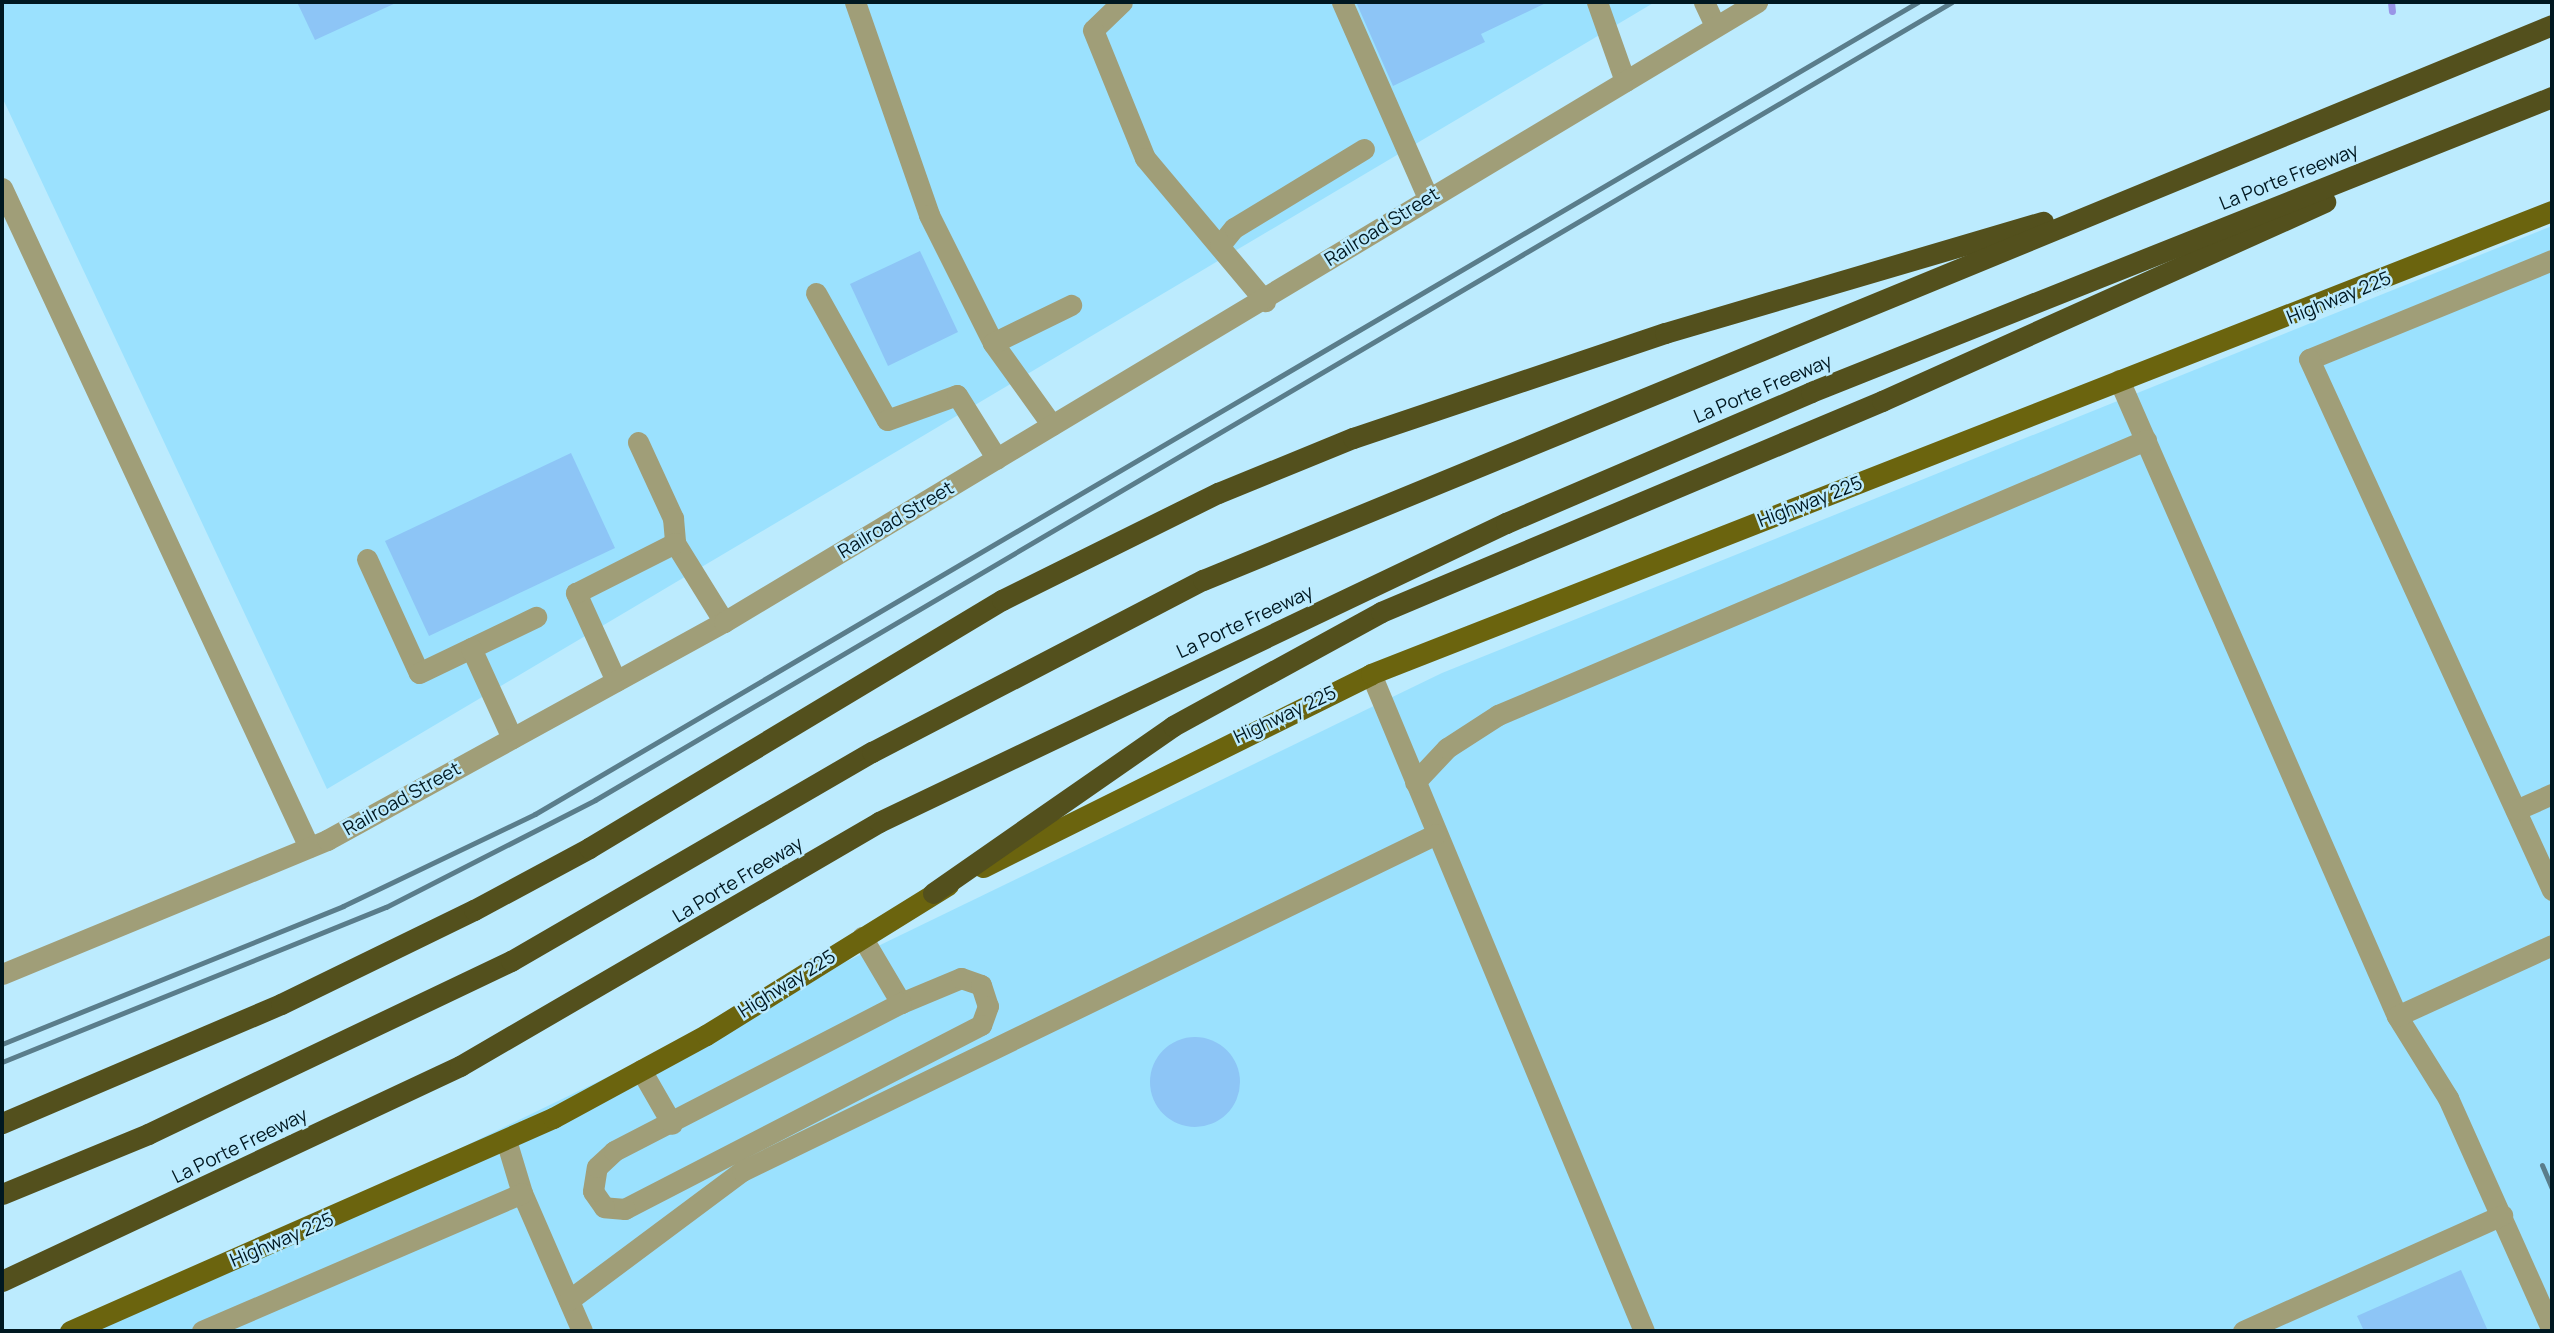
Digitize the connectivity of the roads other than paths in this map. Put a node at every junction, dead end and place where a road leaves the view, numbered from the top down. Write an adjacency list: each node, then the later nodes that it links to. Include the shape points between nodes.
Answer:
1 (855, 2): 21 (street, via 929,215)
2 (1122, 2): 16 (street, via 1093,30 1098,43 1145,158)
3 (1342, 2): 14 (street)
4 (1597, 2): 9 (street)
5 (1704, 2): 8 (street)
6 (1756, 2): 8 (street, Railroad Street)
7 (2552, 25): 13 (highway, La Porte Freeway)
8 (1715, 26): 9 (street, Railroad Street)
9 (1625, 81): 14 (street, Railroad Street)
10 (2552, 99): 41 (highway, via 1882,401 1381,612 1173,726); 54 (highway, La Porte Freeway, via 1811,392 1519,517 879,822 460,1066)
11 (1364, 149): 16 (street, via 1234,228)
12 (2, 188): 39 (street)
13 (2149, 191): 48 (highway, via 1665,332 1353,438 1218,493 1002,600 589,848 474,910 281,1004); 51 (highway, La Porte Freeway, via 1203,580 872,752 511,961 148,1134)
14 (1428, 198): 19 (street, Railroad Street)
15 (2552, 211): 22 (main road, Highway 225, via 2301,315)
16 (1220, 245): 19 (street)
17 (2552, 260): 37 (street, via 2309,359)
18 (816, 293): 26 (street, via 887,420 957,395)
19 (1265, 301): 23 (street, Railroad Street)
20 (1071, 305): 21 (street)
21 (993, 343): 23 (street)
22 (2119, 380): 24 (street); 32 (main road, Highway 225)
23 (1052, 425): 26 (street, Railroad Street)
24 (2146, 440): 35 (street, via 1498,715 1447,748); 46 (street)
25 (638, 442): 27 (street, via 673,518)
26 (997, 458): 30 (street, Railroad Street)
27 (676, 542): 30 (street); 33 (street, via 576,593)
28 (367, 559): 31 (street, via 419,673)
29 (536, 617): 31 (street)
30 (724, 622): 33 (street, Railroad Street)
31 (471, 648): 34 (street)
32 (1371, 674): 35 (street); 41 (main road, Highway 225)
33 (616, 681): 34 (street, Railroad Street)
34 (512, 738): 39 (street, Railroad Street)
35 (1415, 782): 38 (street)
36 (2552, 794): 37 (street)
37 (2516, 810): 40 (street)
38 (1436, 834): 55 (street, via 742,1171); 60 (street)
39 (309, 847): 44 (street, Railroad Street)
40 (2552, 890)
41 (933, 893): 42 (main road, Highway 225)
42 (862, 937): 45 (street); 47 (main road, Highway 225)
43 (2552, 945): 46 (street)
44 (2, 974)
45 (901, 1003): 49 (street); 49 (street, via 961,978 981,985 988,1006 981,1025 625,1209 604,1208 593,1191 597,1167)
46 (2397, 1017): 53 (street, via 2448,1098)
47 (641, 1070): 49 (street); 50 (main road, Highway 225)
48 (2, 1124)
49 (672, 1124)
50 (506, 1140): 52 (street); 57 (main road, Highway 225)
51 (2, 1194)
52 (522, 1194): 55 (street); 58 (street)
53 (2502, 1215): 56 (street); 62 (street)
54 (2, 1281)
55 (569, 1300): 59 (street)
56 (2264, 1327): 61 (street)
57 (70, 1331)
58 (202, 1331)
59 (582, 1331)
60 (1644, 1331)
61 (2243, 1331)
62 (2552, 1331)

